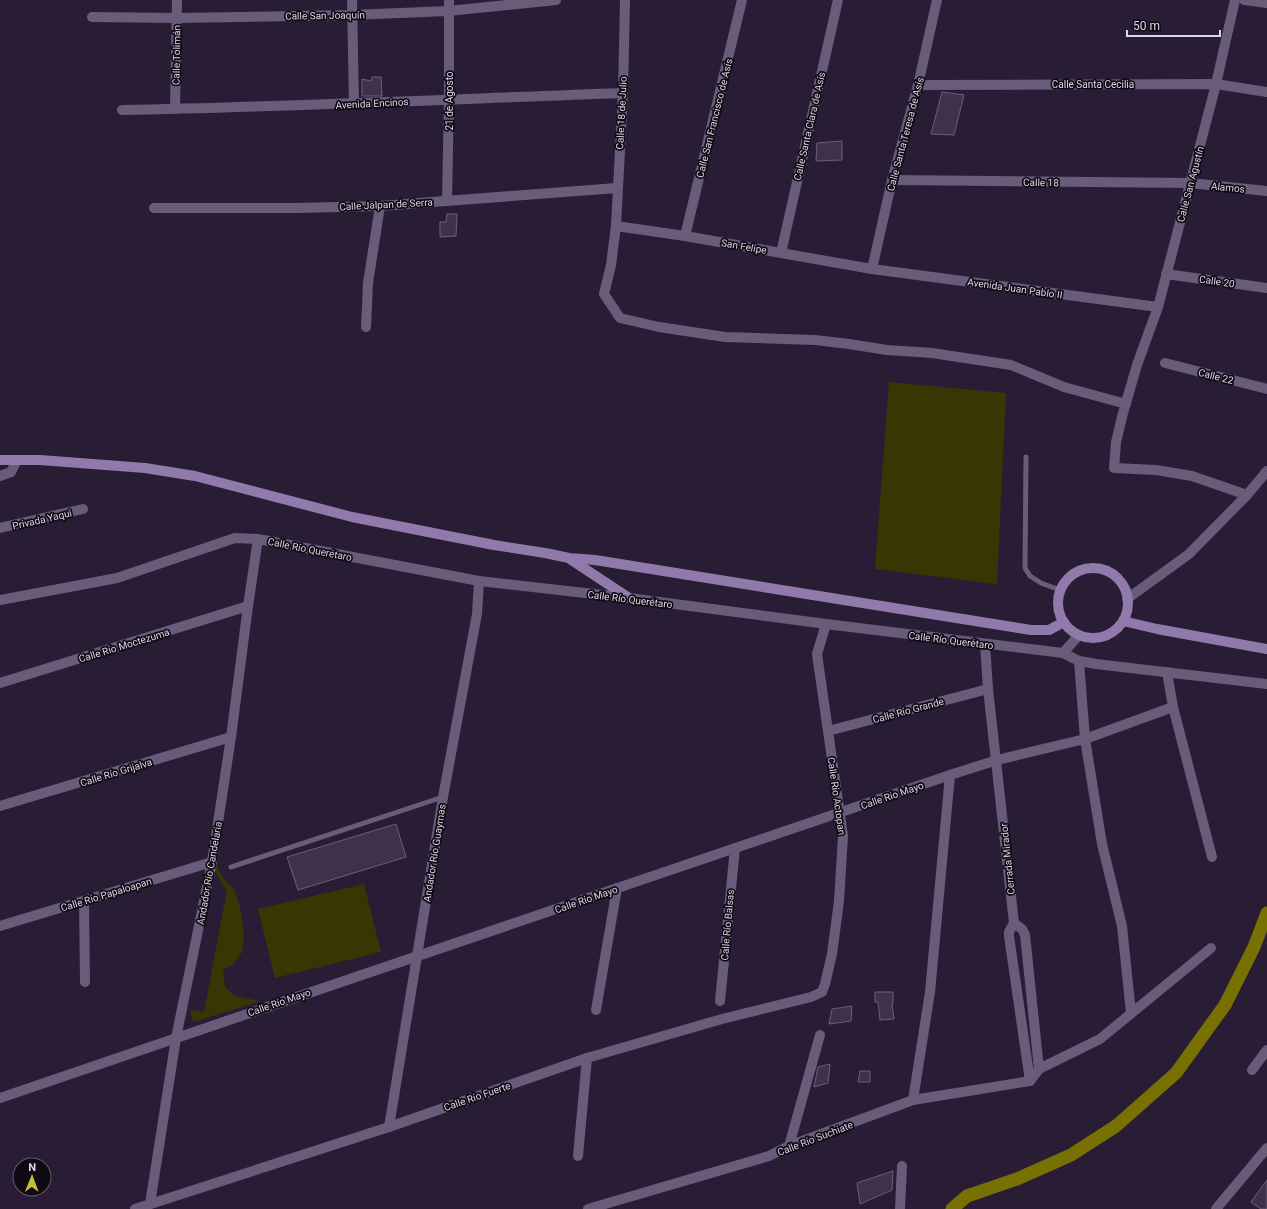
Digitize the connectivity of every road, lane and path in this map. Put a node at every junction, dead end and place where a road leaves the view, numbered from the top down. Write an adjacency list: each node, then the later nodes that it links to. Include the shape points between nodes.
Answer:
1 (177, 0): 15 (street, Calle Tolimán)
2 (352, 0): 13 (street)
3 (449, 0): 12 (street, 21 de Agosto)
4 (556, 0): 12 (street, Calle San Joaquín)
5 (625, 0): 19 (street, Calle 18 de Julio)
6 (742, 0): 32 (street, Calle San Francisco de Asís)
7 (838, 0): 33 (street, Calle Santa Clara de Asís)
8 (937, 0): 17 (street, Calle Santa Teresa de Asís)
9 (1235, 0): 16 (street, Calle San Agustín)
10 (1244, 0): 11 (street)
11 (1267, 3)
12 (448, 11): 13 (street, Calle San Joaquín); 20 (street, 21 de Agosto)
13 (352, 15): 15 (street, Calle San Joaquín); 21 (street)
14 (92, 17): 15 (street, Calle San Joaquín)
15 (177, 18): 22 (street, Calle Tolimán)
16 (1216, 84): 17 (street, Calle Santa Cecilia); 18 (street, Calle Santa Cecilia); 25 (street, Calle San Agustín)
17 (918, 85): 24 (street, Calle Santa Teresa de Asís)
18 (1267, 92)
19 (623, 93): 20 (street, Avenida Encinos); 26 (street, Calle 18 de Julio)
20 (449, 99): 21 (street, Avenida Encinos); 28 (street, 21 de Agosto)
21 (354, 104): 22 (street, Avenida Encinos)
22 (175, 109): 23 (street, Avenida Encinos)
23 (122, 110)
24 (892, 180): 25 (street, Calle 18); 34 (street, Calle Santa Teresa de Asís)
25 (1190, 183): 27 (street, Alamos); 35 (street, Calle San Agustín)
26 (617, 188): 28 (street, Calle Jalpan de Serra); 31 (street, Calle 18 de Julio)
27 (1267, 191)
28 (447, 201): 29 (street, Calle Jalpan de Serra)
29 (380, 206): 30 (street, Calle Jalpan de Serra); 38 (street, via 368,283)
30 (154, 208)
31 (616, 226): 32 (street, San Felipe); 41 (street, Calle 18 de Julio, via 604,294 620,318 725,337 815,340 1010,365 1064,387)
32 (685, 236): 33 (street, San Felipe)
33 (781, 253): 34 (street, San Felipe)
34 (872, 269): 37 (street, Avenida Juan Pablo II)
35 (1166, 274): 36 (street, Calle 20); 37 (street, Calle San Agustín)
36 (1267, 288)
37 (1158, 307): 41 (street, Calle San Agustín)
38 (366, 328)
39 (1165, 363): 40 (street, Calle 22)
40 (1267, 389)
41 (1126, 404): 47 (street, Calle San Agustín, via 1116,442 1114,468 1156,470 1192,476)
42 (1026, 457): 53 (lane, via 1025,568 1030,576 1041,583)
43 (0, 460): 44 (main road)
44 (17, 460): 46 (street, via 10,472); 51 (main road, via 145,468 195,476 352,517)
45 (1267, 471): 47 (street)
46 (0, 476)
47 (1247, 495): 55 (street, via 1189,554)
48 (83, 509): 49 (street, Privada Yaqui)
49 (0, 528)
50 (258, 539): 52 (street, Calle Río Querétaro); 56 (street, Calle Río Querétaro, via 235,538 117,578); 57 (street, Andador Río Candelaria)
51 (569, 558): 54 (main road); 59 (main road, via 595,560 1031,630 1049,630)
52 (479, 580): 54 (street, Calle Río Querétaro); 76 (street, Andador Río Guaymas, via 477,614)
53 (1060, 590): 55 (main road, via 1073,575 1092,568 1112,574 1119,580 1125,589); 59 (main road, via 1059,612)
54 (629, 598): 60 (street, Calle Río Querétaro)
55 (1127, 599): 58 (main road)
56 (0, 600)
57 (248, 606): 67 (street, Calle Río Moctezuma); 72 (street, Andador Río Candelaria)
58 (1123, 621): 61 (main road, via 1108,634 1099,637); 63 (main road)
59 (1064, 622): 61 (main road, via 1070,630)
60 (826, 624): 62 (street, Calle Río Querétaro); 71 (street, Calle Río Actopan, via 817,654)
61 (1079, 635): 64 (street)
62 (985, 644): 64 (street, Calle Río Querétaro); 69 (street, Cerrada Mirador)
63 (1267, 649)
64 (1063, 653): 65 (street, Calle Río Querétaro)
65 (1079, 661): 66 (street, Calle Río Querétaro); 73 (street)
66 (1167, 672): 68 (street, Calle Río Querétaro); 70 (street)
67 (0, 683)
68 (1267, 684)
69 (988, 689): 71 (street, Calle Río Grande); 74 (street, Cerrada Mirador)
70 (1173, 707): 73 (street, Calle Río Mayo); 80 (street)
71 (828, 731): 78 (street, Calle Río Actopan)
72 (231, 737): 77 (street, Calle Río Grijalva); 81 (street, Andador Río Candelaria)
73 (1084, 739): 74 (street, Calle Río Mayo); 93 (street, via 1102,844 1122,926)
74 (997, 760): 75 (street, Calle Río Mayo); 85 (street, Cerrada Mirador)
75 (950, 775): 78 (street, Calle Río Mayo); 102 (street, via 930,992)
76 (443, 797): 82 (lane); 88 (street, Andador Río Guaymas)
77 (0, 806)
78 (840, 813): 79 (street, Calle Río Mayo); 90 (street, Calle Río Actopan, via 843,836 839,901 832,954)
79 (735, 848): 83 (street, Calle Río Mayo); 91 (street, Calle Río Balsas)
80 (1212, 856)
81 (212, 862): 84 (street, Calle Río Papaloapan); 95 (street, Andador Río Candelaria)
82 (231, 868)
83 (617, 888): 88 (street, Calle Río Mayo); 92 (street)
84 (84, 901): 86 (street, Calle Río Papaloapan); 89 (street)
85 (1014, 923): 98 (street, via 1025,935); 100 (street, via 1009,936)
86 (0, 926)
87 (1211, 948): 93 (street)
88 (416, 956): 95 (street, Calle Río Mayo); 103 (street, Andador Río Guaymas)
89 (85, 982)
90 (822, 992): 97 (street, Calle Río Fuerte)
91 (720, 1001)
92 (596, 1010)
93 (1131, 1013): 98 (street, via 1100,1040)
94 (820, 1035): 104 (street)
95 (176, 1038): 101 (street, Calle Río Mayo); 108 (street, Andador Río Candelaria)
96 (1267, 1050): 99 (street)
97 (587, 1058): 103 (street, Calle Río Fuerte); 106 (street)
98 (1039, 1069): 100 (street)
99 (1252, 1070)
100 (1030, 1081): 102 (street, Calle Río Suchiate)
101 (0, 1098)
102 (913, 1100): 104 (street, Calle Río Suchiate)
103 (389, 1127): 108 (street, Calle Río Fuerte)
104 (789, 1146): 110 (street, Calle Río Suchiate, via 769,1156)
105 (1265, 1152): 112 (street)
106 (578, 1156)
107 (902, 1166): 111 (street)
108 (150, 1204): 109 (street, Calle Río Fuerte)
109 (135, 1209)
110 (588, 1209)
111 (900, 1209)
112 (1216, 1209)

